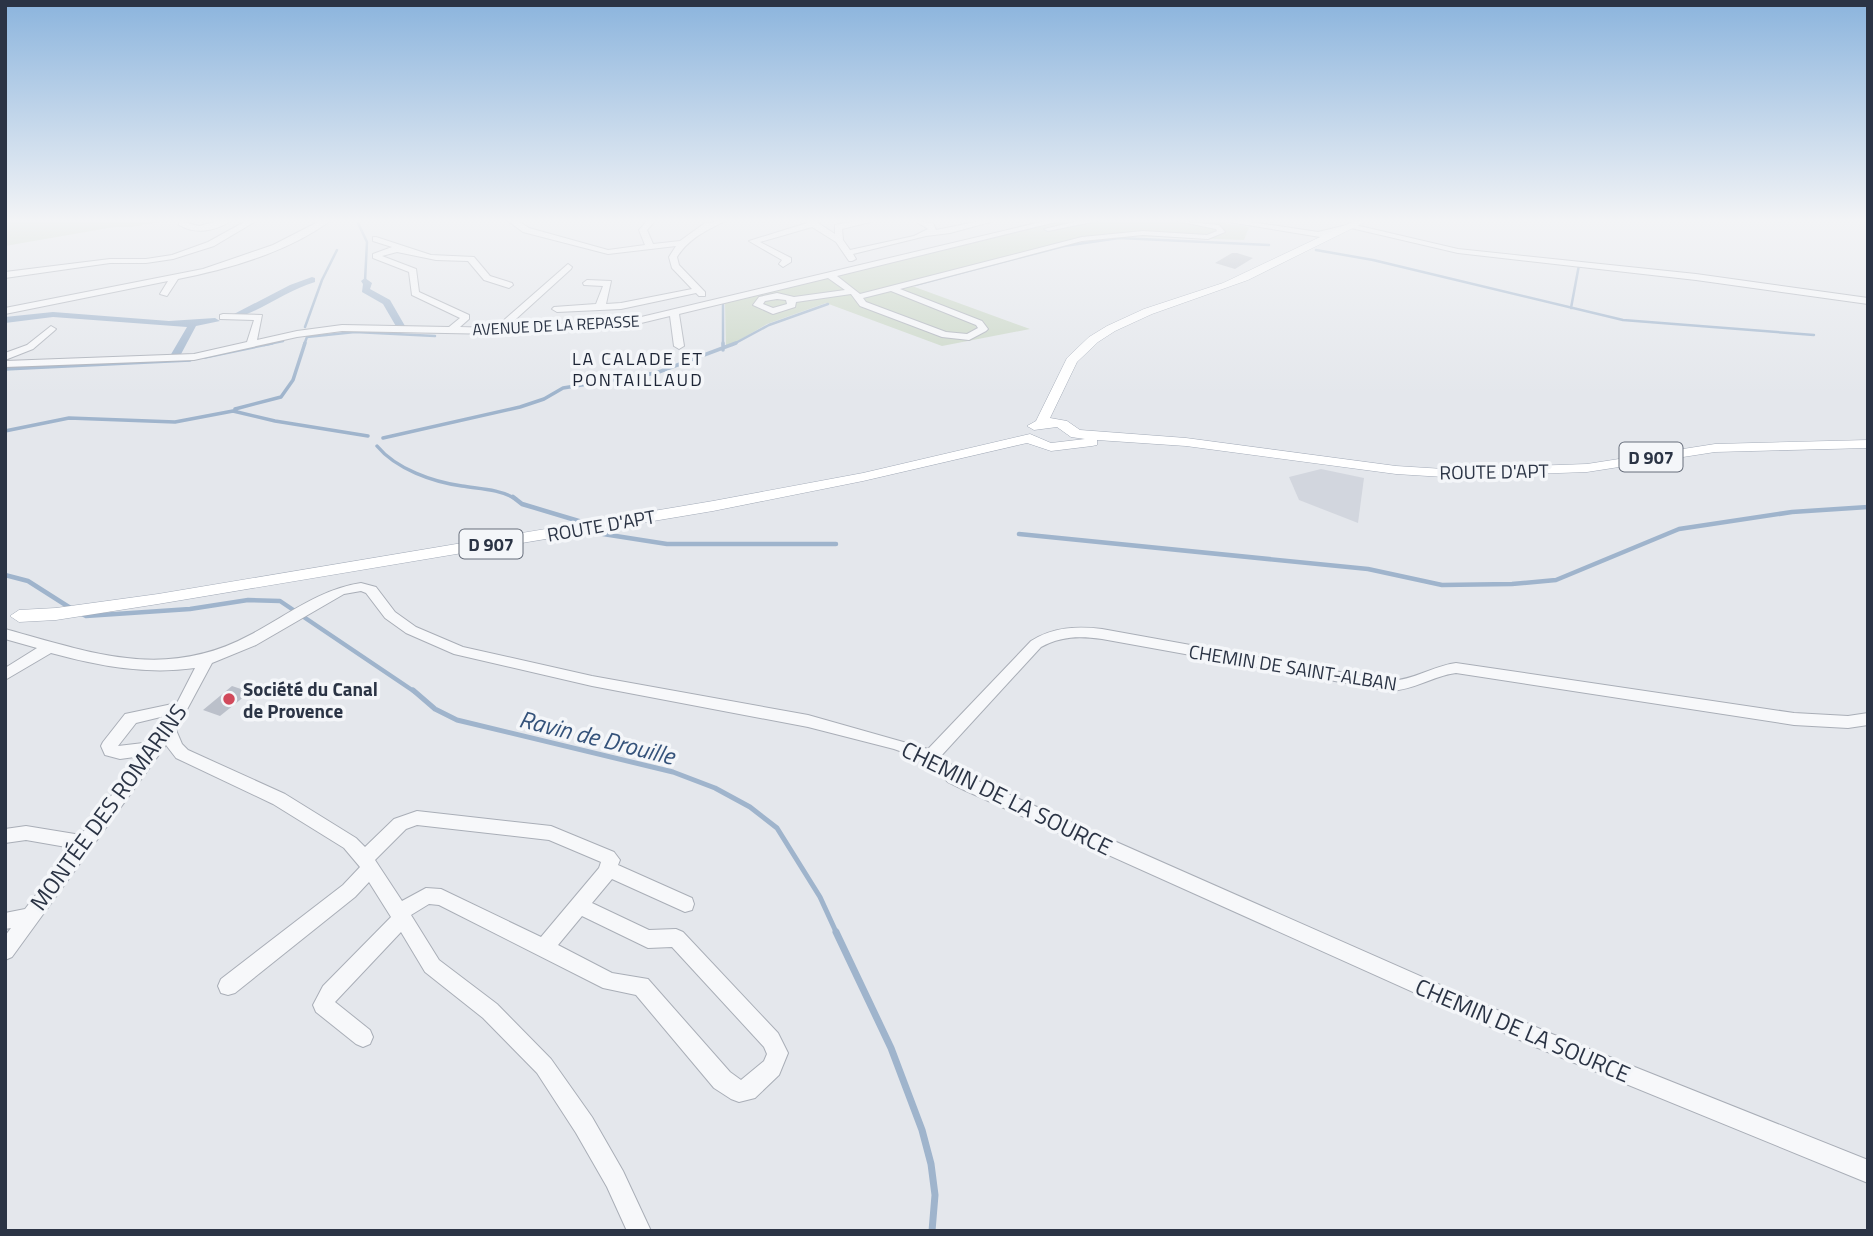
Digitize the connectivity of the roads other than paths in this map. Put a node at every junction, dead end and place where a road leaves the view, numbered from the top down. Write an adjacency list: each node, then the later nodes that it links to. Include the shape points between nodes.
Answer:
1 (167, 279): 23 (street)
2 (174, 279): 16 (street)
3 (413, 279): 27 (street, via 414,293 466,317)
4 (489, 279): 13 (street)
5 (555, 279): 28 (street)
6 (688, 279): 15 (street)
7 (814, 279): 20 (street, AVENUE DE LA REPASSE)
8 (835, 279): 17 (street)
9 (902, 279): 14 (street)
10 (1241, 279): 33 (main road, via 1111,328 1075,356)
11 (1710, 279): 19 (street)
12 (587, 283): 21 (street, via 608,283)
13 (509, 285)
14 (891, 288): 17 (street); 17 (street, via 984,329 969,337 948,336 863,304)
15 (698, 290): 20 (street); 21 (street)
16 (164, 294)
17 (855, 294): 18 (street)
18 (792, 300)
19 (1868, 301)
20 (711, 303): 24 (street, AVENUE DE LA REPASSE)
21 (600, 307): 22 (street)
22 (557, 309)
23 (5, 311)
24 (674, 313): 28 (street, AVENUE DE LA REPASSE, via 623,323); 30 (street)
25 (223, 317): 29 (street, via 259,317)
26 (51, 328): 31 (street, via 30,347)
27 (451, 330): 28 (street, AVENUE DE LA REPASSE); 29 (street, AVENUE DE LA REPASSE, via 341,328)
28 (497, 331)
29 (251, 345): 32 (street, AVENUE DE LA REPASSE, via 179,358)
30 (679, 346)
31 (5, 357)
32 (5, 364)
33 (1060, 383): 34 (main road); 35 (main road)
34 (1041, 424): 35 (main road); 36 (main road, via 1032,428)
35 (1070, 434): 37 (main road, ROUTE D'APT / D 907, via 1186,442 1444,473 1587,468 1715,449); 39 (main road, ROUTE D'APT)
36 (1030, 438): 38 (main road, ROUTE D'APT / D 907); 39 (main road)
37 (1868, 444)
38 (992, 446): 39 (main road, ROUTE D'APT / D 907); 40 (main road, ROUTE D'APT / D 907, via 739,501 49,614)
39 (1049, 447)
40 (9, 625): 41 (street, CHEMIN DE LA SOURCE)
41 (48, 648): 42 (street, CHEMIN DE LA SOURCE, via 127,663); 43 (street)
42 (206, 660): 44 (street, MONTÉE DES ROMARINS); 48 (street, CHEMIN DE LA SOURCE, via 352,587 371,590 404,625 459,651 808,722)
43 (5, 675)
44 (182, 707): 46 (street, MONTÉE DES ROMARINS); 47 (street, via 131,718 109,746 120,753)
45 (1868, 719): 48 (street, CHEMIN DE SAINT-ALBAN, via 1794,719 1455,668 1437,671 1412,685 1390,686 1102,634 1068,632 1036,644)
46 (168, 730): 47 (street, MONTÉE DES ROMARINS); 51 (street, via 182,754 332,829)
47 (157, 747): 50 (street, MONTÉE DES ROMARINS)
48 (930, 756): 62 (street, CHEMIN DE LA SOURCE, via 954,777 990,795 1340,951 1540,1039)
49 (5, 836): 50 (street, via 26,833)
50 (85, 844): 56 (street, MONTÉE DES ROMARINS)
51 (368, 863): 52 (street, via 400,824 422,819 551,833 608,857); 55 (street); 60 (street, via 349,891)
52 (609, 869): 53 (street); 54 (street)
53 (685, 904)
54 (580, 906): 58 (street); 58 (street, via 649,939 676,938 771,1040 778,1053 772,1068 747,1090 735,1089 722,1080 641,986 610,982)
55 (402, 914): 58 (street, via 426,896 441,897); 61 (street, via 323,1005); 63 (street, via 437,971 490,1011 544,1066 584,1125)
56 (29, 917): 57 (street); 59 (street, MONTÉE DES ROMARINS)
57 (5, 921)
58 (544, 948)
59 (5, 951)
60 (228, 986)
61 (363, 1037)
62 (1868, 1172)
63 (639, 1231)

